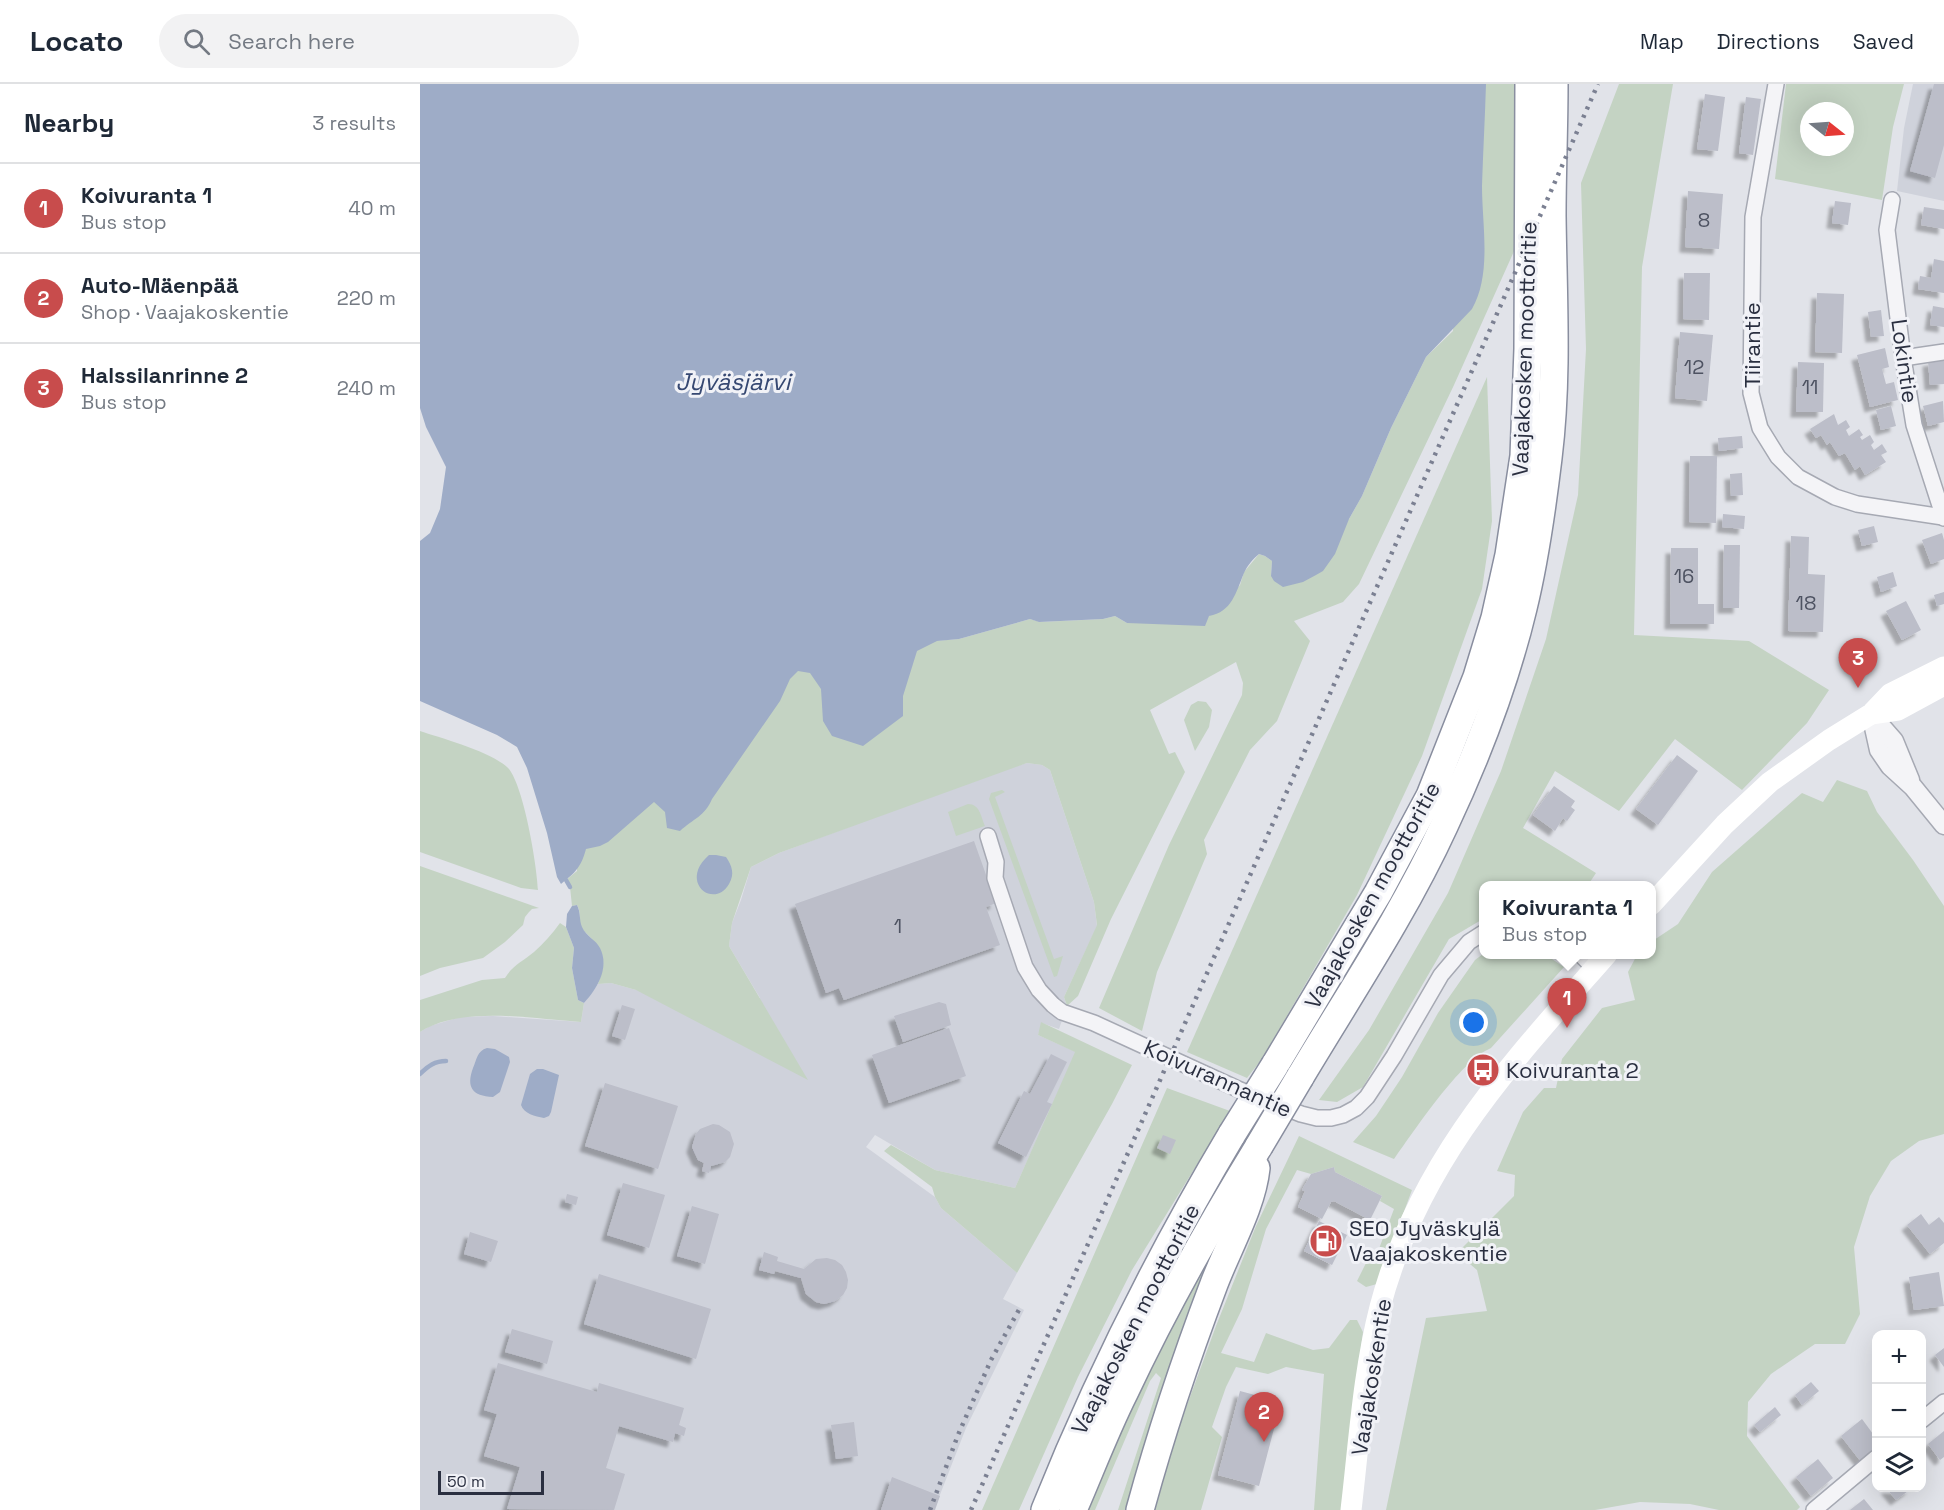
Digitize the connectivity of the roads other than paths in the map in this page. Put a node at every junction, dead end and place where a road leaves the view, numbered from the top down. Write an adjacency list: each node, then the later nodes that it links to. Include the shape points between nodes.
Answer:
1 (1529, 84): 20 (highway, Vaajakosken moottoritie, bridge, via 1524,456 1509,555 1477,677 1430,796 1378,893 1182,1220 1123,1334)
2 (1554, 84): 16 (highway, Vaajakosken moottoritie, bridge, via 1555,349 1548,456 1534,558 1510,658 1444,827 1379,946)
3 (1776, 84): 7 (street, Tiirantie, via 1754,217 1751,393 1760,428 1778,457 1798,477 1835,497)
4 (1892, 200): 6 (street, Lokintie, via 1887,230)
5 (1944, 352): 6 (street)
6 (1903, 358): 7 (street, Lokintie, via 1914,425)
7 (1944, 518)
8 (1944, 667): 10 (main road, via 1890,694)
9 (1944, 685): 10 (main road, via 1898,710)
10 (1871, 714): 11 (street, via 1879,750); 13 (main road, via 1770,782 1725,824)
11 (1944, 825)
12 (988, 836): 14 (street, Koivurannantie, via 996,862 995,878 1025,967 1053,1005 1240,1090 1317,1118 1343,1115 1367,1097 1441,975)
13 (1656, 900)
14 (1479, 936)
15 (1594, 959): 23 (main road, Vaajakoskentie, via 1465,1123 1410,1220 1375,1330)
16 (1259, 1146): 21 (highway, Vaajakosken moottoritie, via 1166,1308 1123,1394); 22 (highway, via 1256,1175 1245,1209 1186,1359)
17 (1944, 1401): 18 (street)
18 (1926, 1417)
19 (1872, 1461): 24 (street)
20 (1045, 1510)
21 (1073, 1510)
22 (1140, 1510)
23 (1351, 1510)
24 (1814, 1510)

